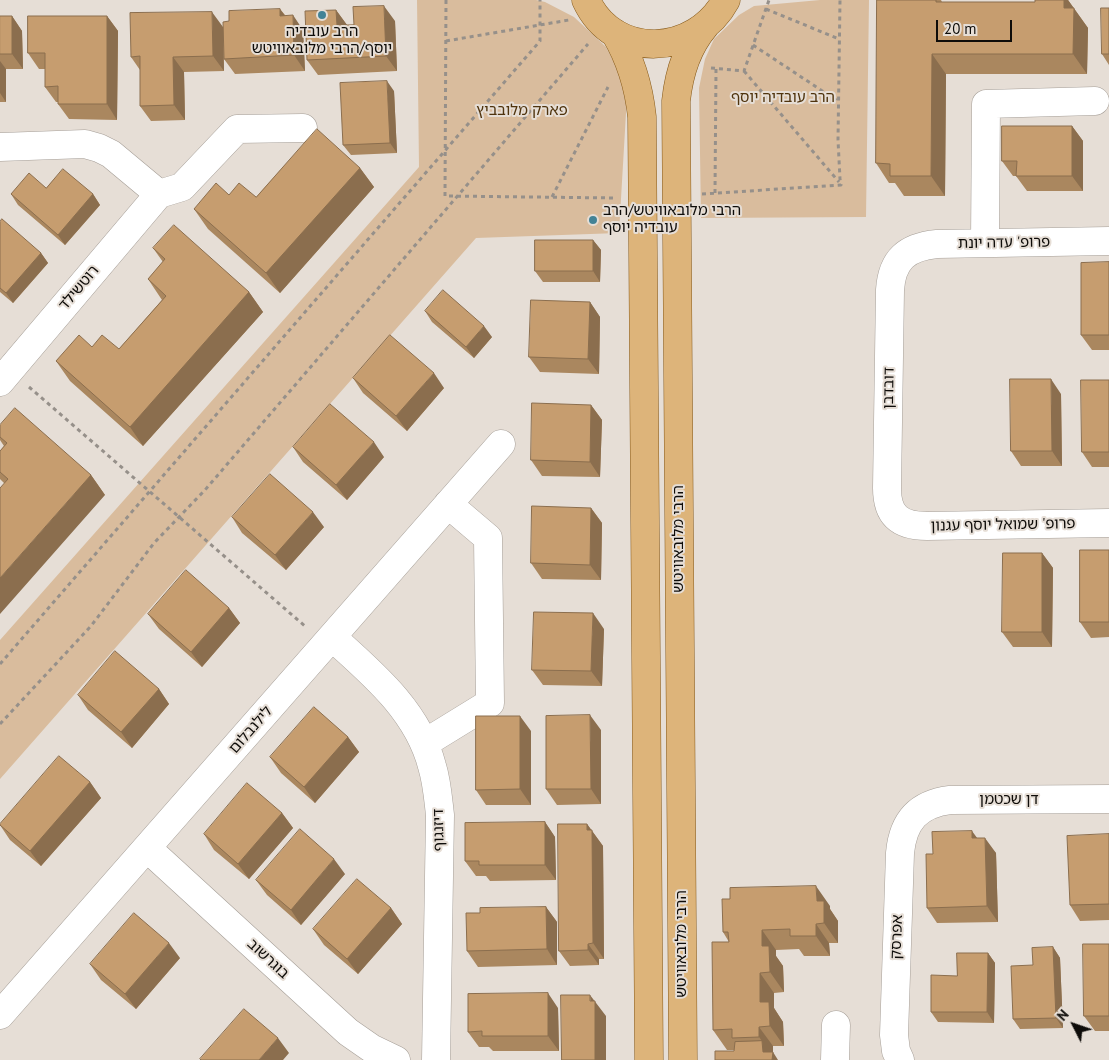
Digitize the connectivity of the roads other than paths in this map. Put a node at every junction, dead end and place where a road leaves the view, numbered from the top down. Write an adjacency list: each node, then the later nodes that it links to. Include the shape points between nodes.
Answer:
1 (721, 8): 2 (main road, via 688,37 661,44 626,38); 25 (main road, הרבי מלובאוויטש, via 693,42 678,83 676,101)
2 (600, 19): 24 (main road, via 635,80 641,108)
3 (1095, 101): 8 (street, via 986,104)
4 (303, 128): 6 (street, via 237,129 182,187)
5 (0, 147): 6 (street, via 86,144 111,154)
6 (159, 194): 10 (street, רוטשילד)
7 (1109, 241): 8 (street, פרופ' עדה יונת)
8 (985, 243): 9 (street, פרופ' עדה יונת, via 928,245)
9 (902, 257): 13 (street, דובדבן, via 892,274 890,290 887,496 891,510)
10 (7, 366)
11 (501, 444): 12 (street, לילנבלום)
12 (448, 504): 15 (street, לילנבלום); 16 (street, via 488,538 490,703)
13 (898, 518): 14 (street, פרופ' שמואל יוסף עגנון, via 921,526)
14 (1109, 523)
15 (328, 641): 16 (street, דיזנגוף, via 362,664 390,692); 19 (street, לילנבלום)
16 (425, 743): 23 (street, דיזנגוף, via 436,780 440,815)
17 (1109, 799): 18 (street, דן שכטמן, via 950,800 926,806)
18 (914, 816): 27 (street, אפרסק, via 905,828 900,853 894,1035)
19 (147, 848): 20 (street, לילנבלום); 22 (street, בוגרשוב, via 348,1032)
20 (0, 1015)
21 (836, 1025): 26 (street)
22 (396, 1060)
23 (436, 1060)
24 (649, 1060)
25 (683, 1060)
26 (836, 1060)
27 (900, 1060)

